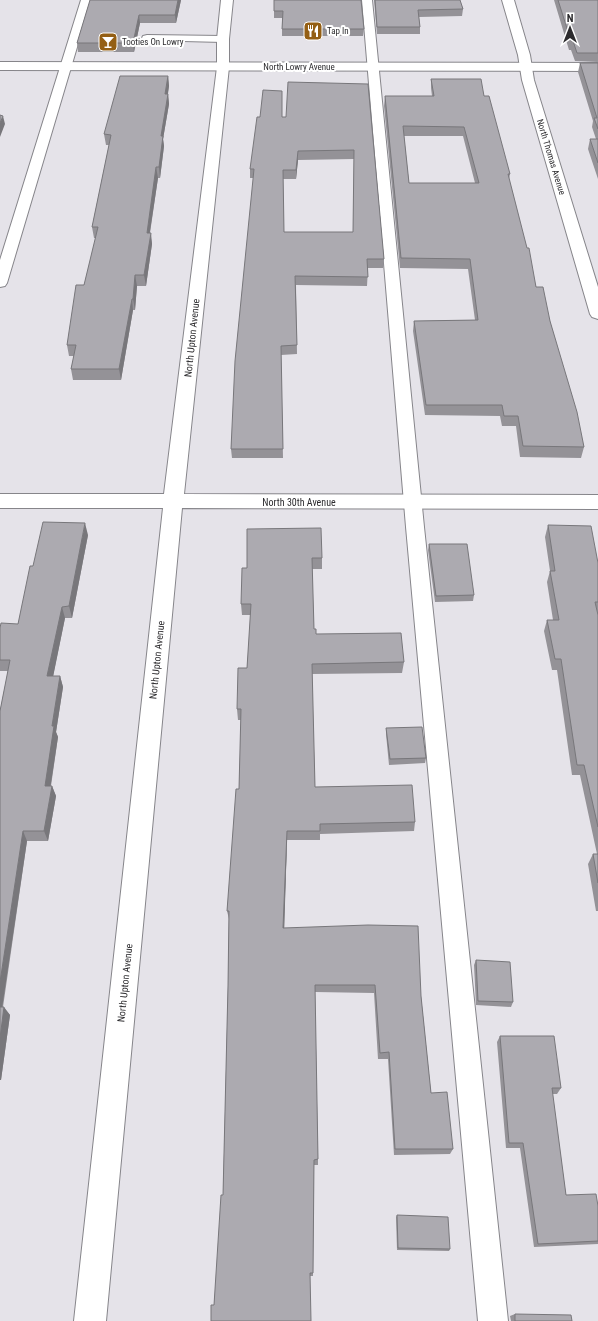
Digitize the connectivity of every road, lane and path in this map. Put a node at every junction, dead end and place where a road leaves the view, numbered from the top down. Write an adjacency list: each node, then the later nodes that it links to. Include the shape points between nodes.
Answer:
1 (86, 0): 8 (lane)
2 (227, 0): 6 (street, North Upton Avenue)
3 (367, 0): 9 (lane)
4 (508, 0): 10 (street, North Thomas Avenue)
5 (147, 38): 6 (lane)
6 (223, 39): 12 (street, North Upton Avenue)
7 (0, 66): 8 (street, North Lowry Avenue)
8 (67, 66): 12 (street, North Lowry Avenue); 13 (lane)
9 (372, 66): 10 (street, North Lowry Avenue); 12 (street, North Lowry Avenue); 16 (lane)
10 (526, 66): 11 (street, North Lowry Avenue); 14 (street, North Thomas Avenue)
11 (598, 66)
12 (223, 67): 17 (street, North Upton Avenue)
13 (0, 283)
14 (598, 314)
15 (0, 500): 17 (street, North 30th Avenue)
16 (413, 501): 17 (street, North 30th Avenue); 18 (street, North 30th Avenue); 20 (lane)
17 (174, 502): 19 (street, North Upton Avenue)
18 (598, 502)
19 (90, 1321)
20 (493, 1321)

